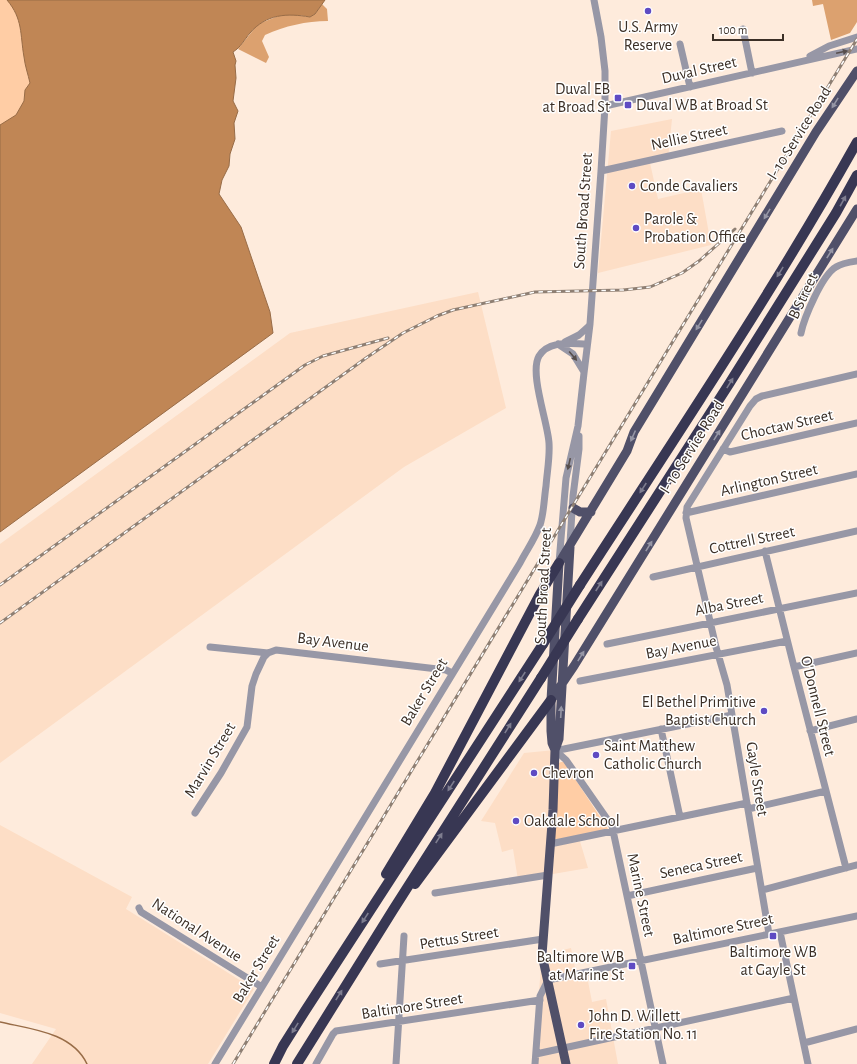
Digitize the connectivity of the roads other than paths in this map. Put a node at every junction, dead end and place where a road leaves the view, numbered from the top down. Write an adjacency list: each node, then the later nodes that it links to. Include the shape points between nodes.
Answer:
1 (594, 0): 10 (street, South Broad Street, via 603,49)
2 (742, 29): 8 (street)
3 (857, 37): 6 (street, Duval Street, via 829,46)
4 (680, 44): 9 (street)
5 (857, 49): 6 (street, Duval Street, one-way to 5)
6 (799, 62): 8 (street, Duval Street)
7 (857, 71): 28 (main road, I- 10 Service Road, one-way to 28, via 813,138 634,432 627,451)
8 (752, 73): 9 (street, Duval Street)
9 (690, 87): 10 (street, Duval Street)
10 (605, 106): 13 (street, South Broad Street)
11 (782, 131): 13 (street, Nellie Street)
12 (857, 142): 68 (highway, one-way to 68, bridge, via 821,206 715,375)
13 (601, 171): 17 (street, South Broad Street)
14 (857, 175): 70 (highway, one-way to 14, bridge, via 729,384)
15 (857, 209): 48 (main road, I- 10 Service Road, one-way to 15)
16 (857, 261): 18 (street, B Street, via 839,265 822,282)
17 (589, 326): 19 (street, Baker Street, via 579,335); 20 (street, South Broad Street)
18 (801, 333)
19 (560, 344): 20 (street); 21 (street, one-way to 21, via 573,354); 46 (street, Baker Street, via 548,347 542,352 536,364 549,443 540,526)
20 (587, 344): 21 (street, South Broad Street)
21 (584, 373): 24 (street, South Broad Street)
22 (857, 374): 25 (street, via 762,396 750,406)
23 (857, 424): 25 (street, Choctaw Street, via 730,452)
24 (578, 426): 27 (street, South Broad Street, via 579,449); 33 (street, South Broad Street, one-way to 33, via 566,478)
25 (723, 450): 29 (street, via 690,501)
26 (857, 474): 29 (street, Arlington Street)
27 (572, 508): 28 (main road, via 580,512); 31 (street, South Broad Street)
28 (591, 512): 31 (main road, I- 10 Service Road)
29 (686, 513): 34 (street, Gayle Street)
30 (857, 531): 32 (street, Cottrell Street)
31 (570, 545): 33 (main road, I- 10 Service Road); 48 (main road, South Broad Street)
32 (765, 551): 34 (street, Cottrell Street); 37 (street, O'Donnell Street)
33 (559, 563): 49 (main road, South Broad Street); 68 (highway, via 435,792 385,876)
34 (698, 566): 35 (street, Cottrell Street); 38 (street, Gayle Street)
35 (653, 576)
36 (857, 593): 37 (street, Alba Street)
37 (779, 609): 38 (street, Alba Street); 39 (street, O'Donnell Street)
38 (710, 622): 40 (street, Alba Street); 44 (street, Gayle Street)
39 (787, 641): 44 (street, Bay Avenue); 45 (street, O'Donnell Street)
40 (607, 644)
41 (210, 647): 42 (street, Bay Avenue)
42 (268, 653): 46 (street, Bay Avenue, via 276,650 440,669); 57 (street, Marvin Street, via 261,662 252,686 248,727)
43 (857, 653): 45 (street)
44 (718, 654): 47 (street, Bay Avenue); 50 (street, Gayle Street, via 727,684)
45 (794, 668): 53 (street, O'Donnell Street)
46 (452, 674): 80 (street, Baker Street)
47 (580, 681)
48 (562, 684): 49 (main road, I- 10 Service Road); 54 (main road, South Broad Street, one-way to 48, via 560,739)
49 (551, 700): 54 (main road, South Broad Street, via 551,732); 70 (highway, via 420,879)
50 (732, 715): 52 (street); 56 (street, Gayle Street)
51 (857, 719): 53 (street)
52 (661, 729): 54 (street); 58 (street)
53 (810, 730): 55 (street, O'Donnell Street)
54 (555, 750): 59 (street, Marine Street, via 566,761); 60 (main road, South Broad Street)
55 (826, 790): 56 (street); 63 (street, O'Donnell Street)
56 (747, 806): 58 (street); 62 (street, Gayle Street)
57 (195, 813)
58 (680, 817): 59 (street)
59 (613, 830): 60 (street); 67 (street, Marine Street)
60 (550, 844): 64 (main road, South Broad Street)
61 (857, 865): 63 (street)
62 (757, 868): 65 (street, Gayle Street); 67 (street, Seneca Street)
63 (846, 868): 65 (street)
64 (548, 875): 66 (street); 75 (main road, South Broad Street)
65 (762, 890): 73 (street, Gayle Street)
66 (435, 893)
67 (627, 896): 77 (street, Marine Street)
68 (378, 899): 90 (highway, one-way to 90)
69 (139, 908): 80 (street, National Avenue, via 141,912)
70 (393, 910): 91 (highway, one-way to 70)
71 (857, 916): 72 (street, Baltimore Street)
72 (780, 932): 73 (street, Baltimore Street); 81 (street)
73 (769, 934): 77 (street, Baltimore Street)
74 (404, 936): 76 (street)
75 (543, 939): 76 (street, Pettus Street); 79 (main road, South Broad Street, via 542,955)
76 (403, 960): 78 (street, Pettus Street); 83 (street)
77 (641, 960): 79 (street, Baltimore Street); 84 (street, Marine Street)
78 (380, 964)
79 (548, 980): 82 (street); 87 (main road, South Broad Street)
80 (262, 987): 89 (street, Baker Street)
81 (794, 998): 84 (street); 86 (street)
82 (540, 1000): 83 (street, Baltimore Street); 88 (street)
83 (399, 1022): 92 (street, Baltimore Street, via 336,1031); 93 (street)
84 (656, 1028): 87 (street); 96 (street, Marine Street)
85 (857, 1029): 86 (street)
86 (804, 1044): 97 (street)
87 (563, 1048): 88 (street); 95 (main road, South Broad Street)
88 (536, 1054): 94 (street)
89 (215, 1064)
90 (274, 1064)
91 (296, 1064)
92 (316, 1064)
93 (396, 1064)
94 (535, 1064)
95 (566, 1064)
96 (663, 1064)
97 (808, 1064)

